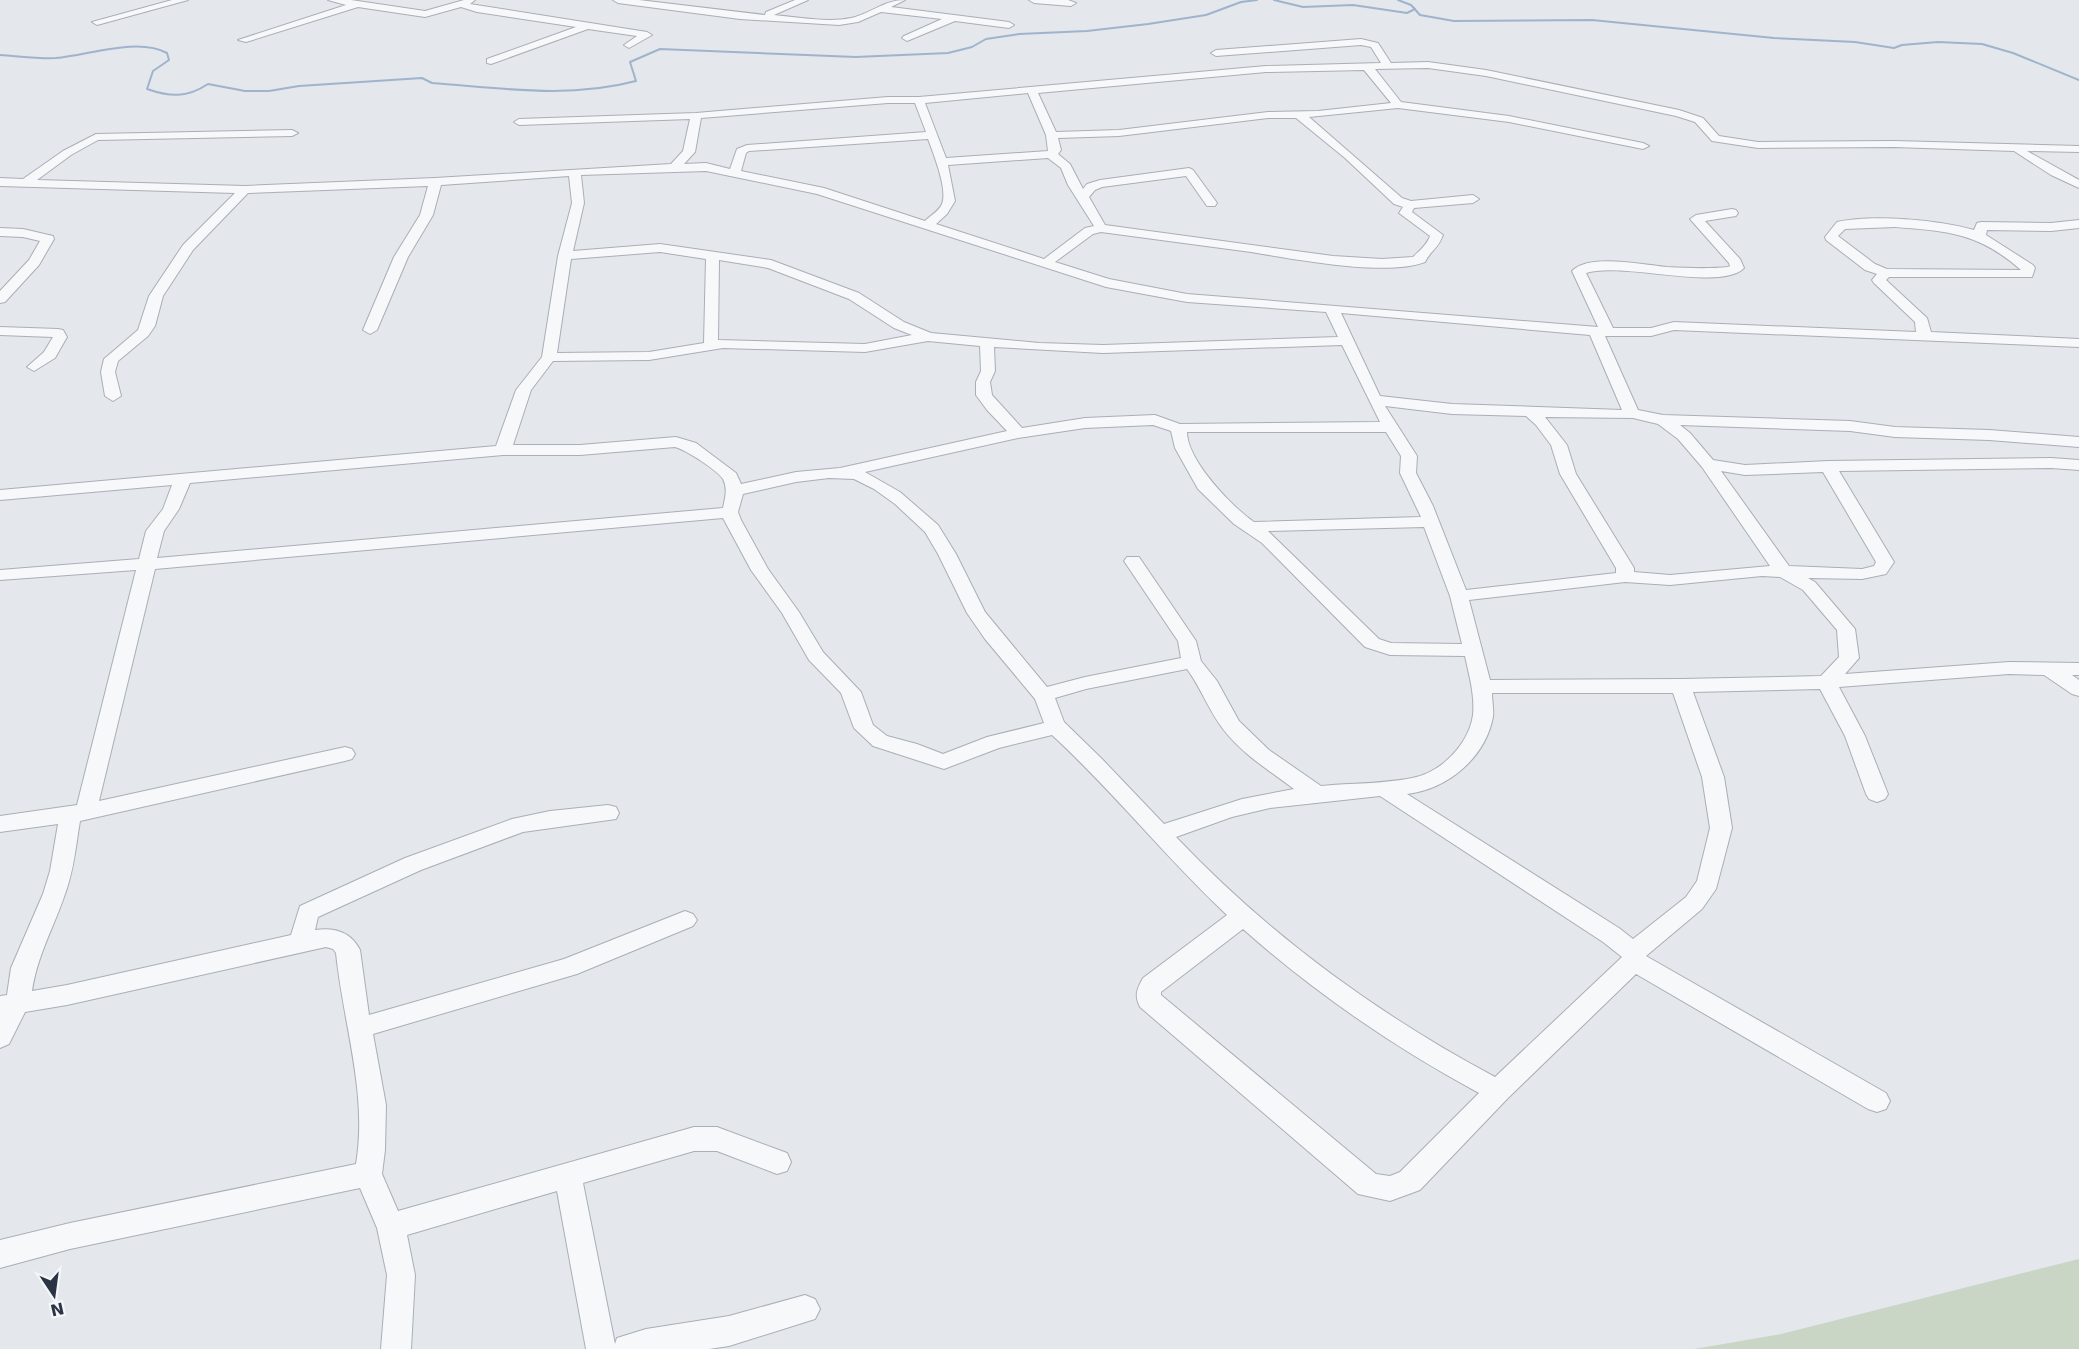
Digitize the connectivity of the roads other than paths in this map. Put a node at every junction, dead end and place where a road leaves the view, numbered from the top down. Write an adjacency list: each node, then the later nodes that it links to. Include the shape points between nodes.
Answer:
1 (183, 0): 18 (street)
2 (333, 0): 12 (street)
3 (474, 0): 11 (street)
4 (618, 0): 13 (street)
5 (702, 0): 13 (street)
6 (803, 0): 17 (street)
7 (900, 0): 14 (street)
8 (1034, 0): 10 (street)
9 (1081, 0): 10 (street)
10 (1071, 3): 15 (street)
11 (461, 4): 12 (street, via 425,14); 20 (street)
12 (357, 5): 22 (street)
13 (680, 9): 17 (street)
14 (877, 10): 16 (street); 17 (street, via 845,22)
15 (1047, 12)
16 (956, 17): 19 (street); 21 (street)
17 (760, 18)
18 (97, 22)
19 (1009, 25)
20 (588, 26): 23 (street, via 647,35); 25 (street)
21 (907, 38)
22 (243, 40)
23 (629, 45)
24 (1216, 53): 26 (street, via 1360,42 1375,45)
25 (491, 61)
26 (1387, 64): 27 (street); 38 (street, via 1476,71 1679,113 1699,120 1711,136 1727,141 1758,145 1894,144)
27 (1366, 65): 28 (street, via 1266,69); 30 (street)
28 (1032, 91): 29 (street); 36 (street)
29 (919, 100): 32 (street); 35 (street)
30 (1398, 105): 31 (street); 37 (street, via 1509,119)
31 (1299, 115): 36 (street, via 1268,115 1119,133); 53 (street, via 1388,194)
32 (696, 116): 33 (street); 42 (street, via 689,152)
33 (519, 122)
34 (292, 133): 47 (street, via 96,137)
35 (932, 135): 41 (street); 43 (street, via 747,148 741,151)
36 (1052, 135): 40 (street, via 1055,150)
37 (1643, 146)
38 (2014, 149): 39 (street); 48 (street)
39 (2079, 149)
40 (1051, 154): 41 (street); 50 (street, via 1066,166)
41 (941, 162): 56 (street, via 949,202)
42 (675, 167): 43 (street); 44 (street)
43 (735, 171): 56 (street, via 820,191)
44 (575, 173): 46 (street); 60 (street, via 578,203)
45 (0, 182): 47 (street)
46 (435, 182): 49 (street); 67 (street, via 424,223 402,256)
47 (25, 183): 49 (street)
48 (2079, 184)
49 (245, 190): 78 (street, via 188,248 156,296 143,333 111,359 108,372)
50 (1083, 197): 52 (street, via 1090,187 1100,184 1190,172); 57 (street)
51 (1473, 199): 53 (street)
52 (1210, 203)
53 (1410, 205): 57 (street, via 1405,213 1437,235 1437,239 1420,259 1410,262 1315,258)
54 (1732, 213): 68 (street, via 1696,219 1735,262 1737,268 1730,271 1667,272 1610,267 1587,267 1580,271)
55 (2079, 224): 59 (street, via 1981,226)
56 (927, 225): 62 (street)
57 (1101, 228): 62 (street, via 1089,231)
58 (0, 232): 64 (street, via 48,239 34,262)
59 (1980, 236): 63 (street, via 2028,268 2026,274); 63 (street, via 1948,226 1841,225 1831,237 1870,267)
60 (565, 256): 61 (street, via 660,248); 76 (street)
61 (713, 256): 71 (street, via 771,264 854,296 899,325); 75 (street)
62 (1045, 264): 66 (street, via 1106,282 1177,296)
63 (1885, 273): 70 (street, via 1880,280 1922,321)
64 (6, 286): 65 (street)
65 (0, 299)
66 (1332, 310): 68 (street); 72 (street)
67 (370, 330)
68 (1602, 331): 70 (street, via 1651,332 1674,326); 81 (street)
69 (0, 332): 77 (street, via 58,333 60,338 50,355)
70 (1924, 336): 74 (street)
71 (928, 337): 73 (street); 75 (street, via 865,348)
72 (1346, 341): 73 (street, via 1103,349); 79 (street)
73 (987, 342): 85 (street, via 984,395)
74 (2079, 343)
75 (711, 344): 76 (street, via 649,356)
76 (549, 357): 87 (street, via 524,390)
77 (34, 367)
78 (113, 396)
79 (1375, 400): 80 (street, via 1452,409); 83 (street)
80 (1528, 411): 81 (street, via 1622,416); 102 (street, via 1559,445 1568,474 1625,568)
81 (1631, 413): 82 (street)
82 (1663, 420): 86 (street, via 1850,426); 88 (street, via 1684,436)
83 (1390, 427): 84 (street); 96 (street, via 1409,456 1408,473)
84 (1180, 429): 85 (street, via 1155,420 1085,423); 97 (street, via 1183,448 1204,485)
85 (1018, 433): 91 (street)
86 (2079, 442)
87 (503, 450): 92 (street); 93 (street, via 683,443 724,469)
88 (1708, 464): 90 (street, via 1745,470); 100 (street)
89 (2079, 465): 90 (street)
90 (1828, 466): 100 (street, via 1885,561 1880,570 1862,574)
91 (836, 474): 93 (street, via 774,481); 112 (street, via 856,475 880,486 901,500 936,534 977,614)
92 (183, 479): 94 (street); 99 (street, via 171,509 155,531)
93 (735, 491): 95 (street)
94 (0, 495)
95 (730, 512): 99 (street); 113 (street, via 760,570 816,656 848,688 864,728 880,741 944,762 994,742)
96 (1429, 522): 97 (street); 103 (street)
97 (1250, 527): 104 (street, via 1268,539 1377,647)
98 (1133, 561): 105 (street, via 1187,641)
99 (147, 564): 101 (street); 118 (street)
100 (1783, 572): 102 (street, via 1670,580); 108 (street, via 1809,586 1846,629 1849,658)
101 (0, 574)
102 (1625, 577): 103 (street)
103 (1459, 596): 104 (street)
104 (1470, 650): 110 (street)
105 (1192, 662): 112 (street); 116 (street, via 1231,725 1262,755)
106 (2049, 669): 107 (street); 108 (street, via 2009,668); 111 (street)
107 (2079, 669)
108 (1826, 682): 109 (street); 117 (street, via 1855,736)
109 (1681, 686): 110 (street); 125 (street, via 1713,777 1720,828 1708,883 1695,903)
110 (1482, 687): 115 (street, via 1480,727 1474,742 1456,764 1418,785)
111 (2079, 689)
112 (1043, 695): 113 (street)
113 (1056, 727): 121 (street)
114 (345, 754): 118 (street)
115 (1384, 789): 116 (street); 125 (street, via 1611,935)
116 (1315, 794): 121 (street, via 1234,808)
117 (1877, 794)
118 (78, 813): 120 (street); 126 (street, via 54,894)
119 (608, 813): 124 (street, via 520,825 413,864 308,912)
120 (0, 824)
121 (1159, 834): 122 (street)
122 (1243, 916): 129 (street, via 1329,986 1445,1062); 129 (street, via 1152,985 1149,1000 1368,1185 1398,1189 1410,1181)
123 (685, 920): 127 (street, via 569,967)
124 (301, 942): 126 (street, via 67,995); 127 (street, via 326,938 340,941 348,950)
125 (1634, 957): 129 (street); 130 (street)
126 (9, 1004): 128 (street)
127 (359, 1028): 132 (street, via 374,1105)
128 (0, 1037)
129 (1498, 1091)
130 (1877, 1101)
131 (777, 1162): 133 (street, via 706,1137)
132 (368, 1174): 134 (street); 135 (street)
133 (567, 1174): 134 (street); 138 (street)
134 (391, 1226): 137 (street, via 401,1275)
135 (0, 1254)
136 (805, 1309): 139 (street, via 729,1331)
137 (396, 1349)
138 (601, 1349)
139 (628, 1349)

